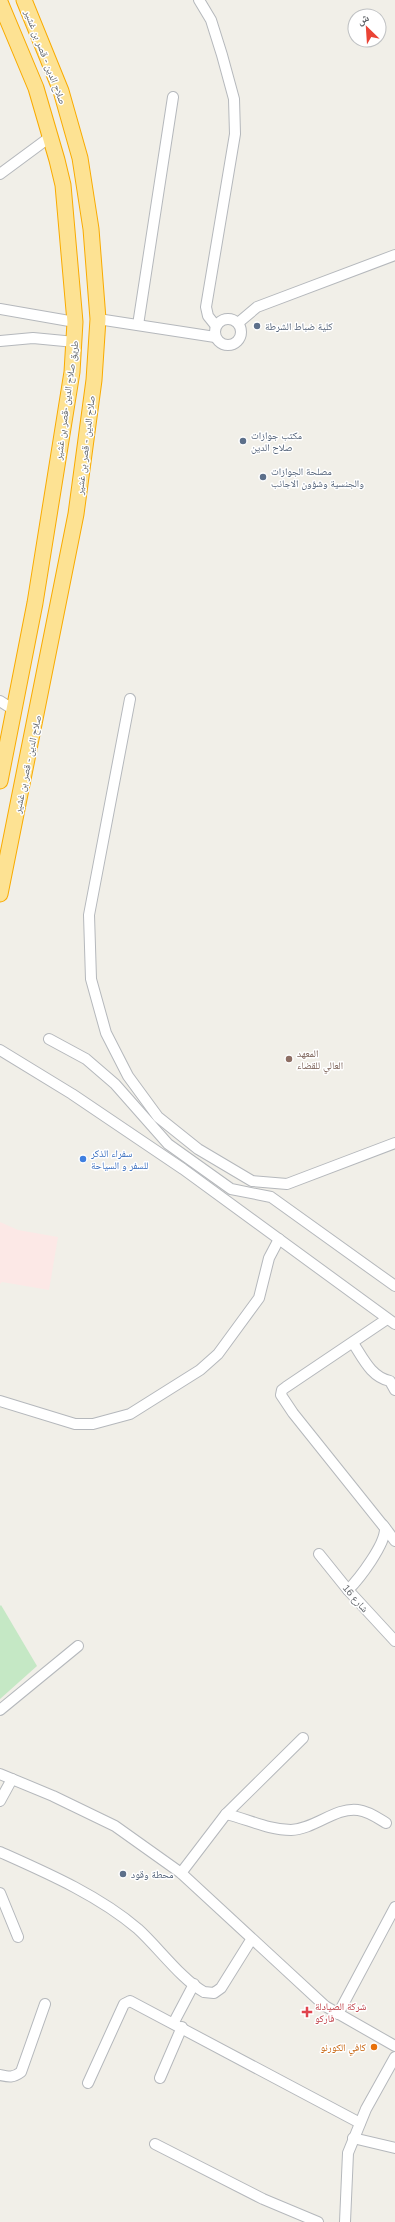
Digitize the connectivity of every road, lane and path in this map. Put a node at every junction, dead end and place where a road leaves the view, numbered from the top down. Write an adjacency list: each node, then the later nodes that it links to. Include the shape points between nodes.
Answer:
1 (24, 0): 9 (highway, صلاح الدين - قصر بن غشير, via 60,91 80,158 91,230)
2 (199, 0): 13 (street, via 211,20 234,99 235,134 206,307)
3 (0, 2): 5 (highway, طريق صلاح الدين -قصر بن غشير, via 36,88)
4 (173, 97): 12 (street)
5 (50, 137): 6 (street); 10 (highway, طريق صلاح الدين -قصر بن غشير, via 63,185)
6 (0, 174)
7 (395, 255): 11 (street, via 257,308)
8 (0, 309): 10 (street)
9 (98, 319): 12 (street); 20 (highway, صلاح الدين - قصر بن غشير, via 94,380 76,514)
10 (75, 322): 15 (highway, طريق صلاح الدين -قصر بن غشير)
11 (238, 323): 13 (street, via 234,320 223,320); 13 (street, via 240,338 233,344 222,344)
12 (138, 325): 13 (street)
13 (216, 332)
14 (0, 341): 15 (street, via 33,338)
15 (75, 342): 18 (highway, طريق صلاح الدين -قصر بن غشير, via 35,603)
16 (130, 699): 23 (street, via 89,915 91,979 106,1033 128,1076 158,1117 198,1149 252,1181 287,1184)
17 (0, 701): 18 (street)
18 (14, 710): 19 (highway, طريق صلاح الدين -قصر بن غشير)
19 (0, 781)
20 (0, 894)
21 (49, 1039): 25 (street, via 86,1059 115,1084 168,1144 231,1189 271,1197)
22 (0, 1050): 24 (street, via 72,1094)
23 (395, 1144)
24 (280, 1239): 26 (street); 29 (street, via 270,1258 259,1298 218,1354 200,1370 130,1414 93,1424 75,1424)
25 (395, 1286)
26 (391, 1322): 27 (street)
27 (353, 1343): 28 (street, via 371,1370 383,1380 390,1381); 30 (street, via 286,1386 281,1395 367,1507)
28 (395, 1390)
29 (0, 1401)
30 (383, 1524): 31 (street); 33 (street, via 385,1531 367,1570)
31 (395, 1540)
32 (319, 1554): 33 (street, شارع 16)
33 (348, 1590): 34 (street, شارع 16)
34 (395, 1641)
35 (78, 1646): 36 (street)
36 (0, 1710)
37 (303, 1738): 41 (street)
38 (0, 1774): 39 (street)
39 (12, 1779): 40 (street); 44 (street, via 115,1826)
40 (0, 1801)
41 (226, 1814): 42 (street, via 278,1830 307,1828 351,1810 368,1813); 44 (street)
42 (386, 1823)
43 (0, 1852): 49 (street, via 60,1879 90,1896 137,1929)
44 (180, 1873): 48 (street)
45 (0, 1893): 47 (street)
46 (395, 1907): 51 (street)
47 (18, 1937)
48 (251, 1940): 49 (street, via 221,1988 210,1994); 51 (street, via 325,2006)
49 (194, 1984): 52 (street)
50 (45, 2004): 55 (street, via 21,2072 11,2078)
51 (338, 2014): 53 (street)
52 (178, 2025): 56 (street); 57 (street, via 127,2001); 58 (street)
53 (395, 2046)
54 (395, 2057): 58 (street)
55 (0, 2075)
56 (160, 2078)
57 (88, 2083)
58 (360, 2123): 59 (street)
59 (353, 2138): 61 (street); 63 (street, via 346,2172)
60 (155, 2144): 62 (street, via 263,2199)
61 (395, 2148)
62 (318, 2222)
63 (345, 2222)

